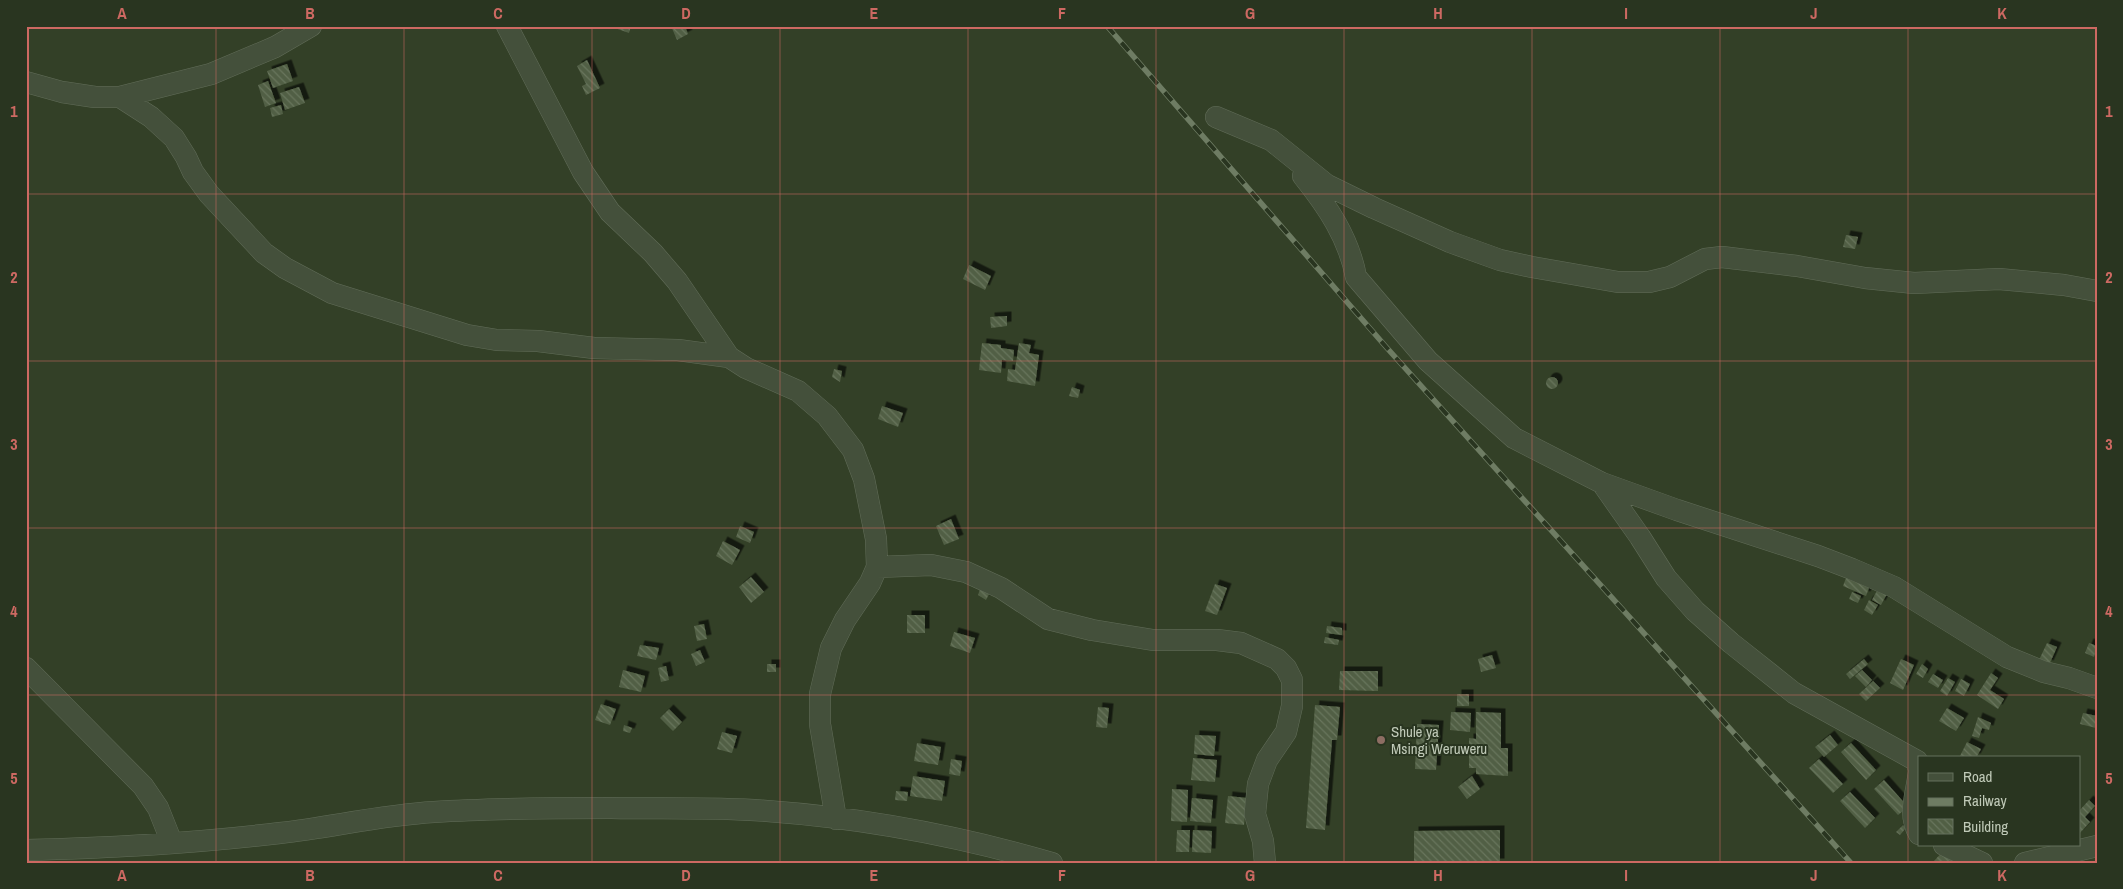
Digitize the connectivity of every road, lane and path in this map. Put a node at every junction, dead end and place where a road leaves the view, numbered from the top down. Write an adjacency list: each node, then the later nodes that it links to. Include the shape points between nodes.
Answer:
1 (311, 26): 4 (street, via 275,47 212,74)
2 (507, 26): 8 (street, via 583,172 610,212 653,252 677,281)
3 (26, 82): 4 (street, via 62,92)
4 (120, 97): 8 (street, via 151,117 174,138 209,194 264,253 332,293 467,335 497,340 594,348 678,350)
5 (1216, 117): 6 (street)
6 (1272, 140): 7 (street, via 1327,185 1450,242 1500,260 1591,278 1649,282 1670,277 1706,259 1722,257 1914,283 1999,279); 9 (street, via 1323,200 1342,234 1356,277 1428,361 1514,438)
7 (2097, 291)
8 (729, 357): 10 (street, via 798,391 827,416 853,450 864,479 876,539)
9 (1602, 484): 12 (street, via 1852,569 1894,587 2007,657); 13 (street, via 1666,578 1695,611 1794,693 1917,761)
10 (877, 567): 15 (street, via 831,648 820,694 820,724); 22 (street, via 931,565 966,572 1001,588 1048,619 1153,640 1241,643 1277,659 1292,680 1292,706 1286,732 1267,760 1258,784 1256,814)
11 (26, 668): 17 (street, via 144,786 158,808)
12 (2097, 688)
13 (1918, 766)
14 (1918, 777): 16 (street, via 1912,816)
15 (836, 819): 17 (street, via 766,811 690,809 555,808 443,812 361,820 282,833); 21 (street, via 943,835)
16 (1918, 832)
17 (172, 843): 20 (street)
18 (1946, 846): 23 (street)
19 (2097, 846): 24 (street)
20 (26, 850)
21 (1052, 863)
22 (1265, 863)
23 (1982, 863)
24 (2024, 863)

